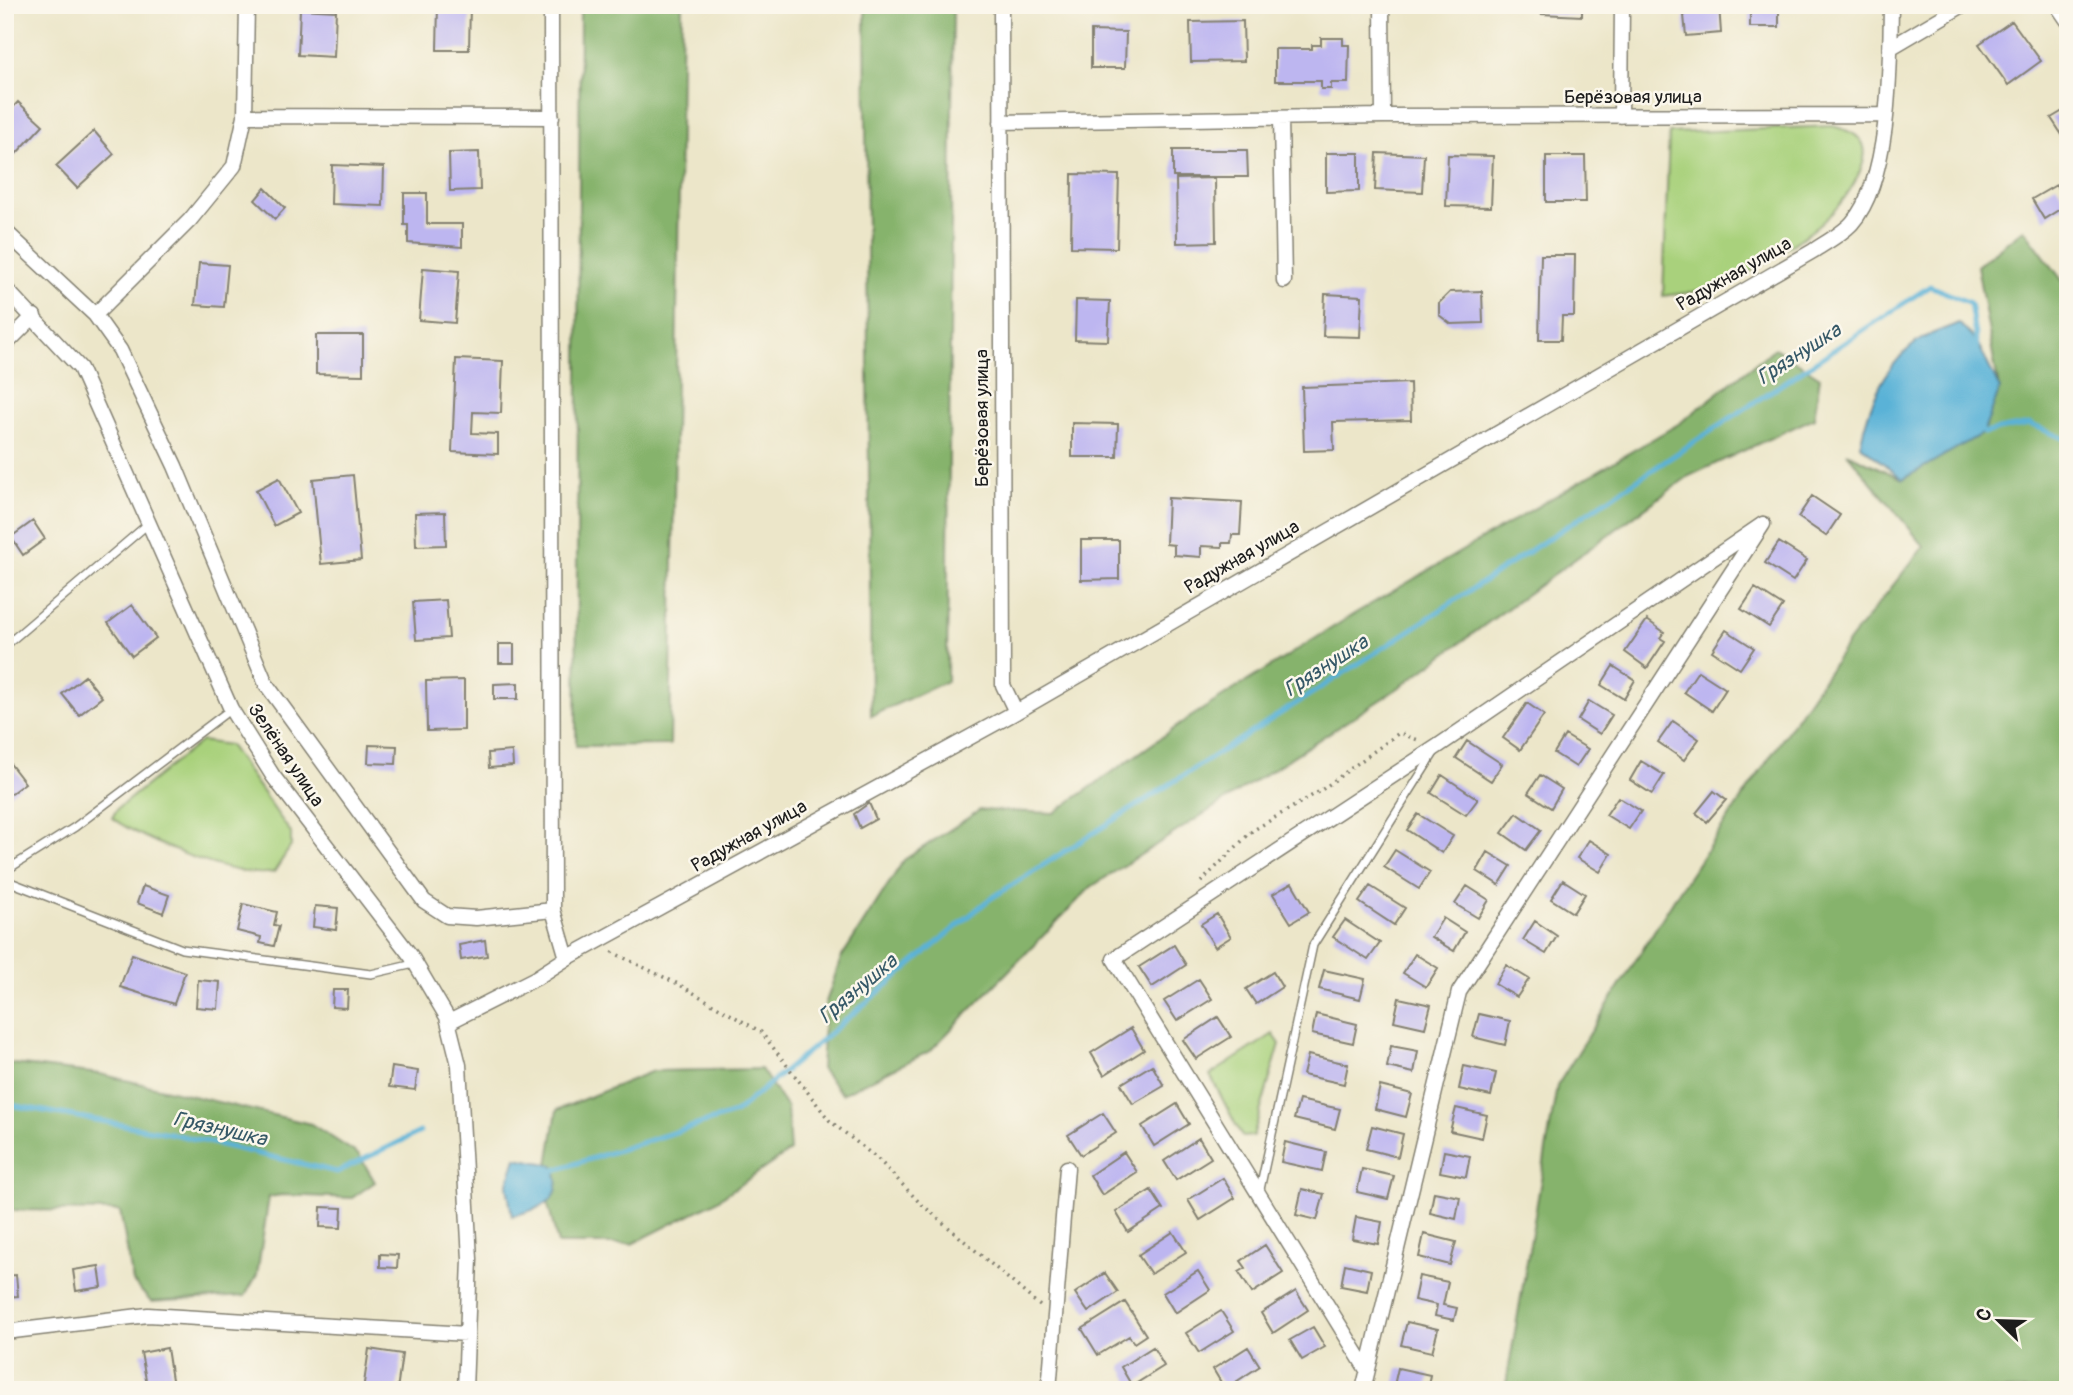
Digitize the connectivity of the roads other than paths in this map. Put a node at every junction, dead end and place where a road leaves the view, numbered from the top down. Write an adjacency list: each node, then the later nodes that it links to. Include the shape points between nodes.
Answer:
1 (247, 5): 11 (street)
2 (551, 5): 15 (street)
3 (1001, 5): 17 (street, Берёзовая улица)
4 (1382, 5): 12 (street)
5 (1622, 5): 13 (street)
6 (1891, 5): 10 (street, Радужная улица)
7 (1963, 5): 10 (street)
8 (2057, 5): 9 (street)
9 (2068, 22)
10 (1890, 48): 14 (street, Радужная улица)
11 (246, 116): 15 (street); 21 (street, via 234,166 190,220)
12 (1383, 116): 13 (street, Берёзовая улица); 16 (street, Берёзовая улица)
13 (1620, 116): 14 (street, Берёзовая улица)
14 (1884, 116): 27 (street, Радужная улица, via 1873,190 1851,224 1813,251)
15 (552, 117): 31 (street)
16 (1281, 118): 17 (street, Берёзовая улица); 19 (street)
17 (1000, 122): 27 (street, Берёзовая улица, via 1003,685)
18 (5, 231): 21 (street)
19 (1284, 281)
20 (5, 288): 22 (street, Зелёная улица)
21 (95, 315): 31 (street, via 120,350 175,466 266,684 424,901 447,916 476,918)
22 (34, 316): 23 (street); 24 (street, Зелёная улица, via 80,368)
23 (5, 345)
24 (149, 524): 25 (lane); 26 (street, Зелёная улица)
25 (5, 646)
26 (231, 709): 29 (lane, via 75,827); 33 (street, Зелёная улица, via 273,776)
27 (1016, 712): 32 (street, Радужная улица)
28 (1435, 749): 36 (lane, via 1313,945); 36 (street, via 1114,959); 39 (street, via 1763,524 1459,992)
29 (5, 871)
30 (5, 880): 33 (lane, via 182,949 371,974)
31 (553, 910): 32 (street)
32 (567, 958): 34 (street, Радужная улица)
33 (415, 963): 34 (street, Зелёная улица)
34 (449, 1022): 38 (street, Зелёная улица, via 459,1065 470,1259)
35 (1067, 1168): 41 (street)
36 (1259, 1194): 39 (street)
37 (5, 1332): 38 (street, via 148,1315)
38 (467, 1334): 40 (street, Зелёная улица)
39 (1367, 1370): 42 (street)
40 (465, 1390)
41 (1049, 1390)
42 (1363, 1390)

